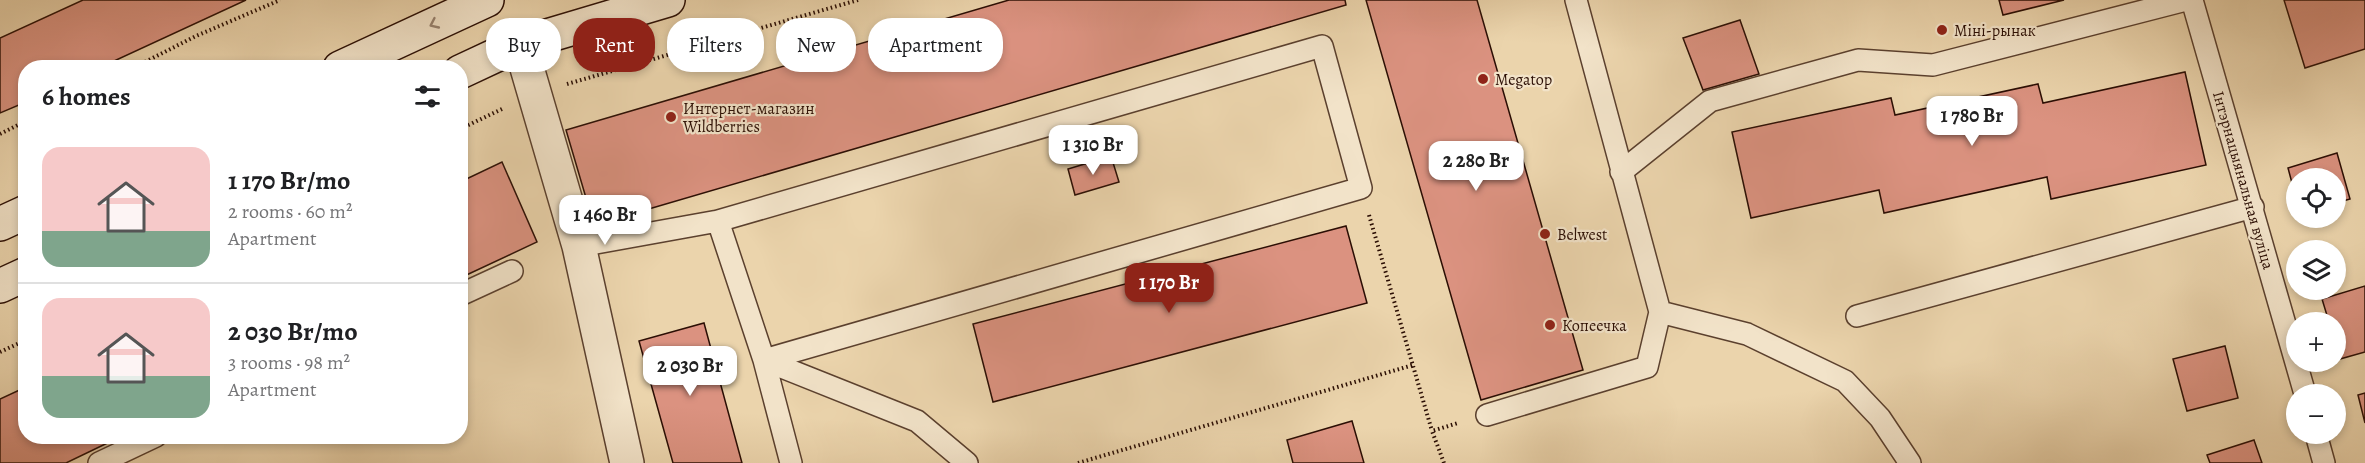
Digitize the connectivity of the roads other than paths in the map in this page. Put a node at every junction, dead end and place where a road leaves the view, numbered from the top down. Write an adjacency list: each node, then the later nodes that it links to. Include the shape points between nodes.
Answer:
1 (487, 0): 8 (main road, one-way to 8)
2 (668, 0): 6 (main road)
3 (1576, 0): 12 (lane)
4 (2186, 0): 12 (lane, via 1933,65 1858,60 1710,101)
5 (2192, 0): 13 (lane, Інтэрнацыянальная вуліца)
6 (582, 12): 7 (main road)
7 (561, 23)
8 (357, 60)
9 (486, 60): 10 (main road)
10 (468, 68)
11 (528, 72): 17 (main road)
12 (1620, 172): 22 (lane)
13 (2253, 207): 23 (lane); 25 (lane, Інтэрнацыянальная вуліца)
14 (18, 216): 16 (main road)
15 (718, 221): 17 (lane); 24 (lane); 24 (lane, via 1322,46 1361,188)
16 (0, 224)
17 (579, 246): 30 (main road)
18 (512, 272): 21 (lane)
19 (18, 278): 20 (main road)
20 (0, 286)
21 (468, 291)
22 (1660, 312): 26 (lane, via 1647,367); 33 (lane, via 1747,334 1845,381 1880,418)
23 (1857, 316)
24 (764, 360): 31 (lane); 32 (lane, via 917,421)
25 (2302, 384)
26 (1487, 415)
27 (139, 444): 29 (lane)
28 (2319, 444): 34 (lane)
29 (99, 463)
30 (627, 463)
31 (791, 463)
32 (967, 463)
33 (1910, 463)
34 (2324, 463)

